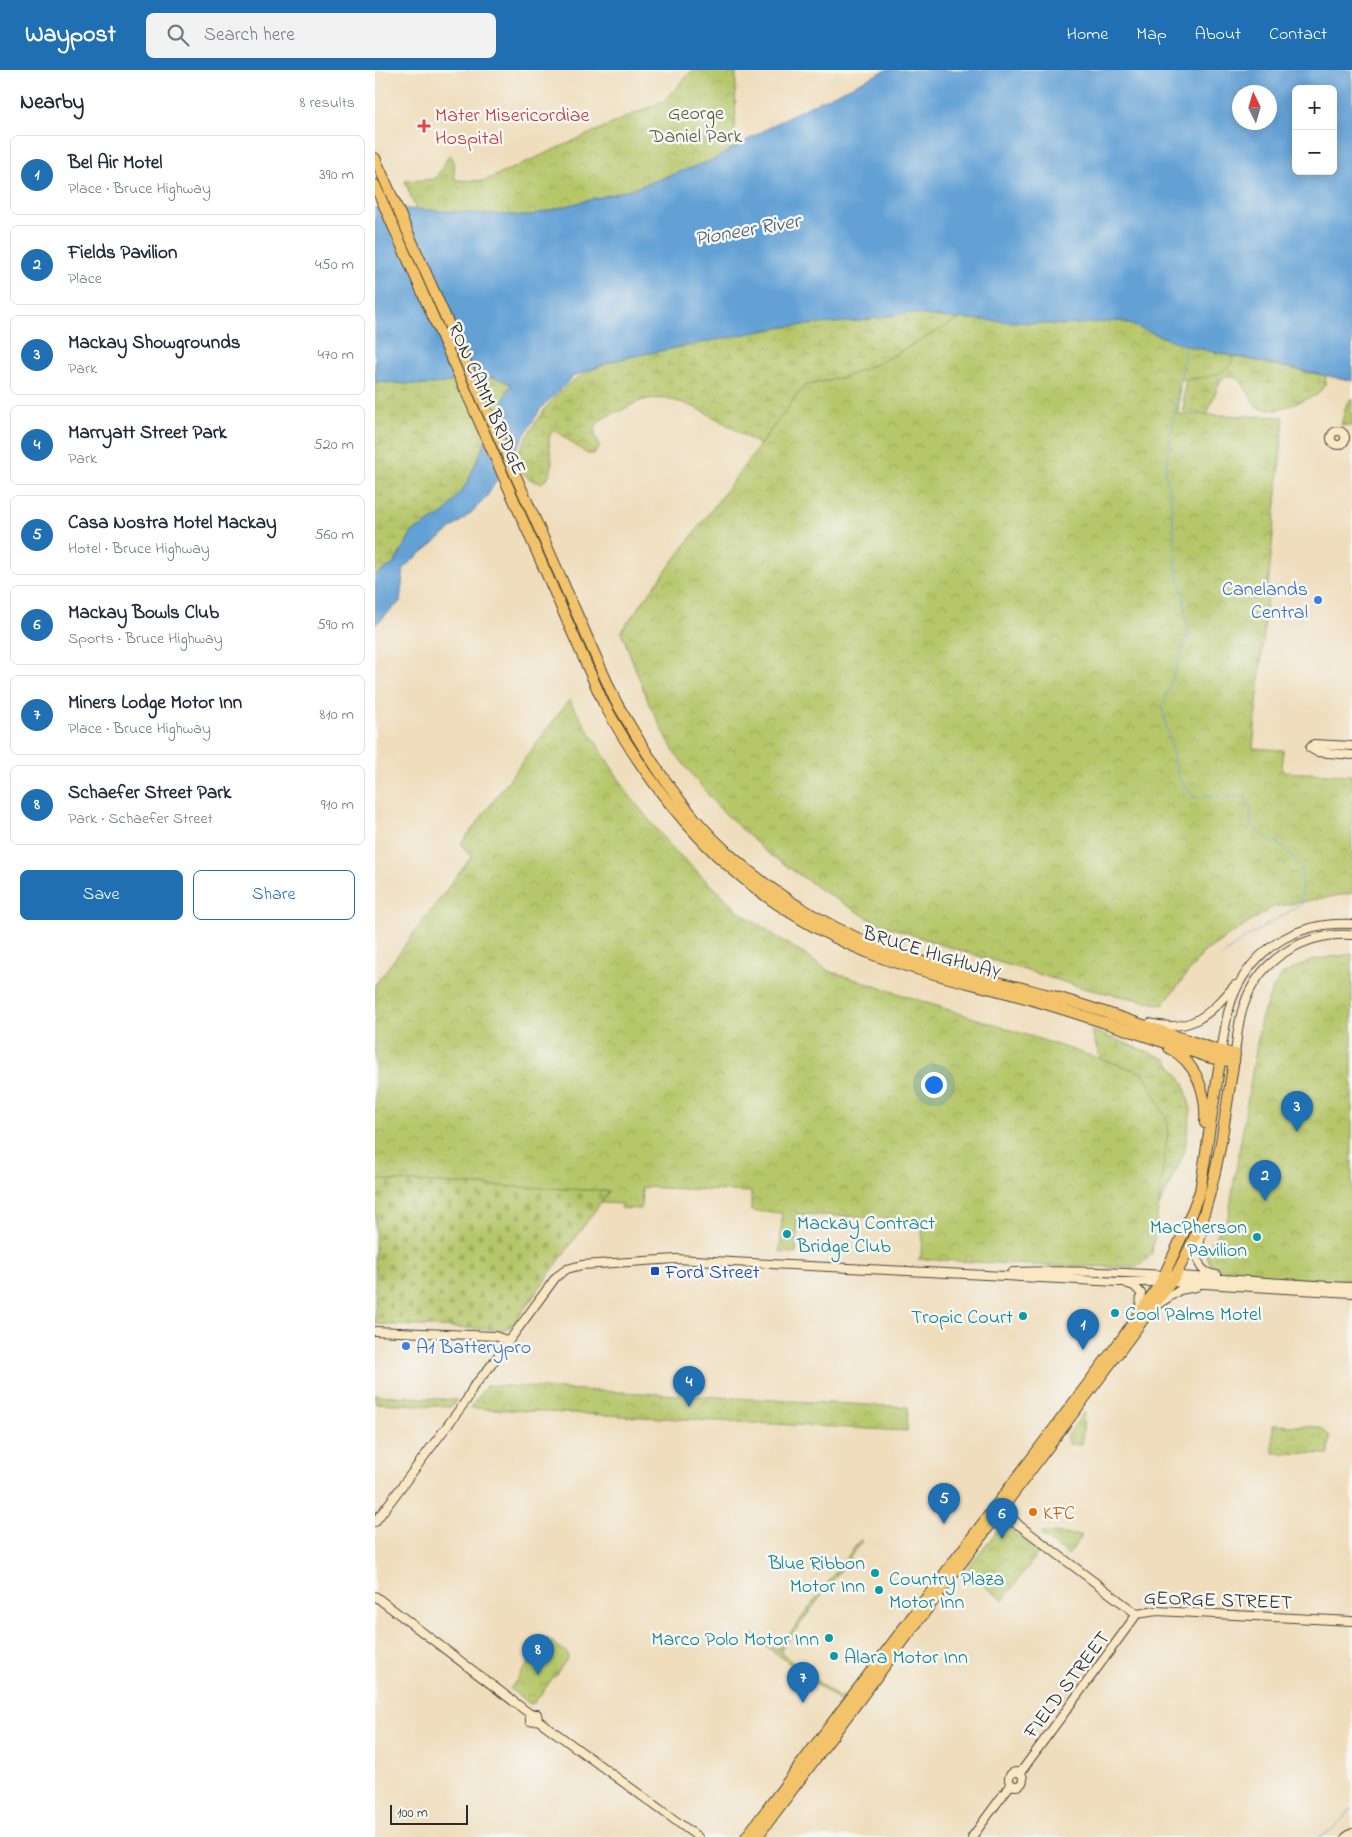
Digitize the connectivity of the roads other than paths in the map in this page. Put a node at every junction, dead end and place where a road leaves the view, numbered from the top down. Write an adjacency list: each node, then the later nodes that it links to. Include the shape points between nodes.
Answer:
1 (375, 158): 2 (highway)
2 (380, 183): 7 (highway, RON CAMM BRIDGE); 8 (highway, RON CAMM BRIDGE)
3 (1341, 432): 4 (street); 6 (street); 6 (street, via 1334,432 1331,438 1336,444)
4 (1352, 435)
5 (1352, 439): 6 (street)
6 (1343, 442)
7 (579, 620): 9 (highway, BRUCE HIGHWAY)
8 (568, 625): 9 (highway, BRUCE HIGHWAY)
9 (586, 650): 15 (highway, BRUCE HIGHWAY, via 602,672 654,768 696,820 729,854 780,894 826,922 906,957); 16 (highway, BRUCE HIGHWAY, via 591,676 626,745 662,797 733,871 777,904 825,933 880,957 1037,1001)
10 (1352, 746): 11 (street, via 1313,744 1309,748 1317,752)
11 (1352, 755)
12 (1352, 924): 14 (street, via 1327,924 1297,931 1274,943)
13 (1352, 935): 18 (street, via 1318,937 1275,958 1249,991)
14 (1245, 974): 15 (street, via 1215,1008 1199,1020 1181,1025 1158,1025); 17 (street, via 1228,1010)
15 (1075, 1003): 17 (highway, BRUCE HIGHWAY)
16 (1156, 1040): 17 (highway, BRUCE HIGHWAY); 20 (highway, via 1189,1064 1204,1096 1205,1122)
17 (1221, 1056): 18 (highway, BRUCE HIGHWAY); 20 (highway, via 1200,1191)
18 (1234, 1058): 19 (highway)
19 (1205, 1210): 22 (highway, via 1191,1246); 23 (street, via 1199,1265 1205,1272)
20 (1192, 1212): 22 (highway)
21 (983, 1274): 22 (street, via 1058,1272); 24 (street); 31 (street, via 675,1259 582,1265 567,1269 556,1277)
22 (1168, 1279): 23 (street); 24 (street); 25 (street); 28 (highway); 29 (highway)
23 (1256, 1281): 26 (street)
24 (1118, 1282): 29 (street, via 1134,1286 1141,1293)
25 (1210, 1284): 27 (street); 28 (street, via 1180,1290)
26 (1352, 1287)
27 (1352, 1293)
28 (1154, 1306): 32 (highway, via 1043,1455)
29 (1139, 1314): 32 (highway)
30 (375, 1331): 31 (street, via 495,1336)
31 (509, 1341): 34 (street)
32 (1001, 1505): 33 (highway); 35 (street, GEORGE STREET); 41 (highway, via 970,1545 957,1556)
33 (995, 1519): 35 (street, GEORGE STREET, via 1003,1518); 42 (highway)
34 (375, 1522)
35 (1020, 1526): 37 (street, GEORGE STREET)
36 (375, 1596): 40 (street, via 530,1714 539,1715 538,1720)
37 (1137, 1614): 38 (street, GEORGE STREET, via 1151,1611); 43 (street, FIELD STREET, via 1020,1773 1024,1778 1022,1783 1017,1786 1011,1784)
38 (1352, 1621)
39 (1352, 1833): 44 (street)
40 (698, 1837)
41 (746, 1837)
42 (757, 1837)
43 (972, 1837)
44 (1346, 1837)

